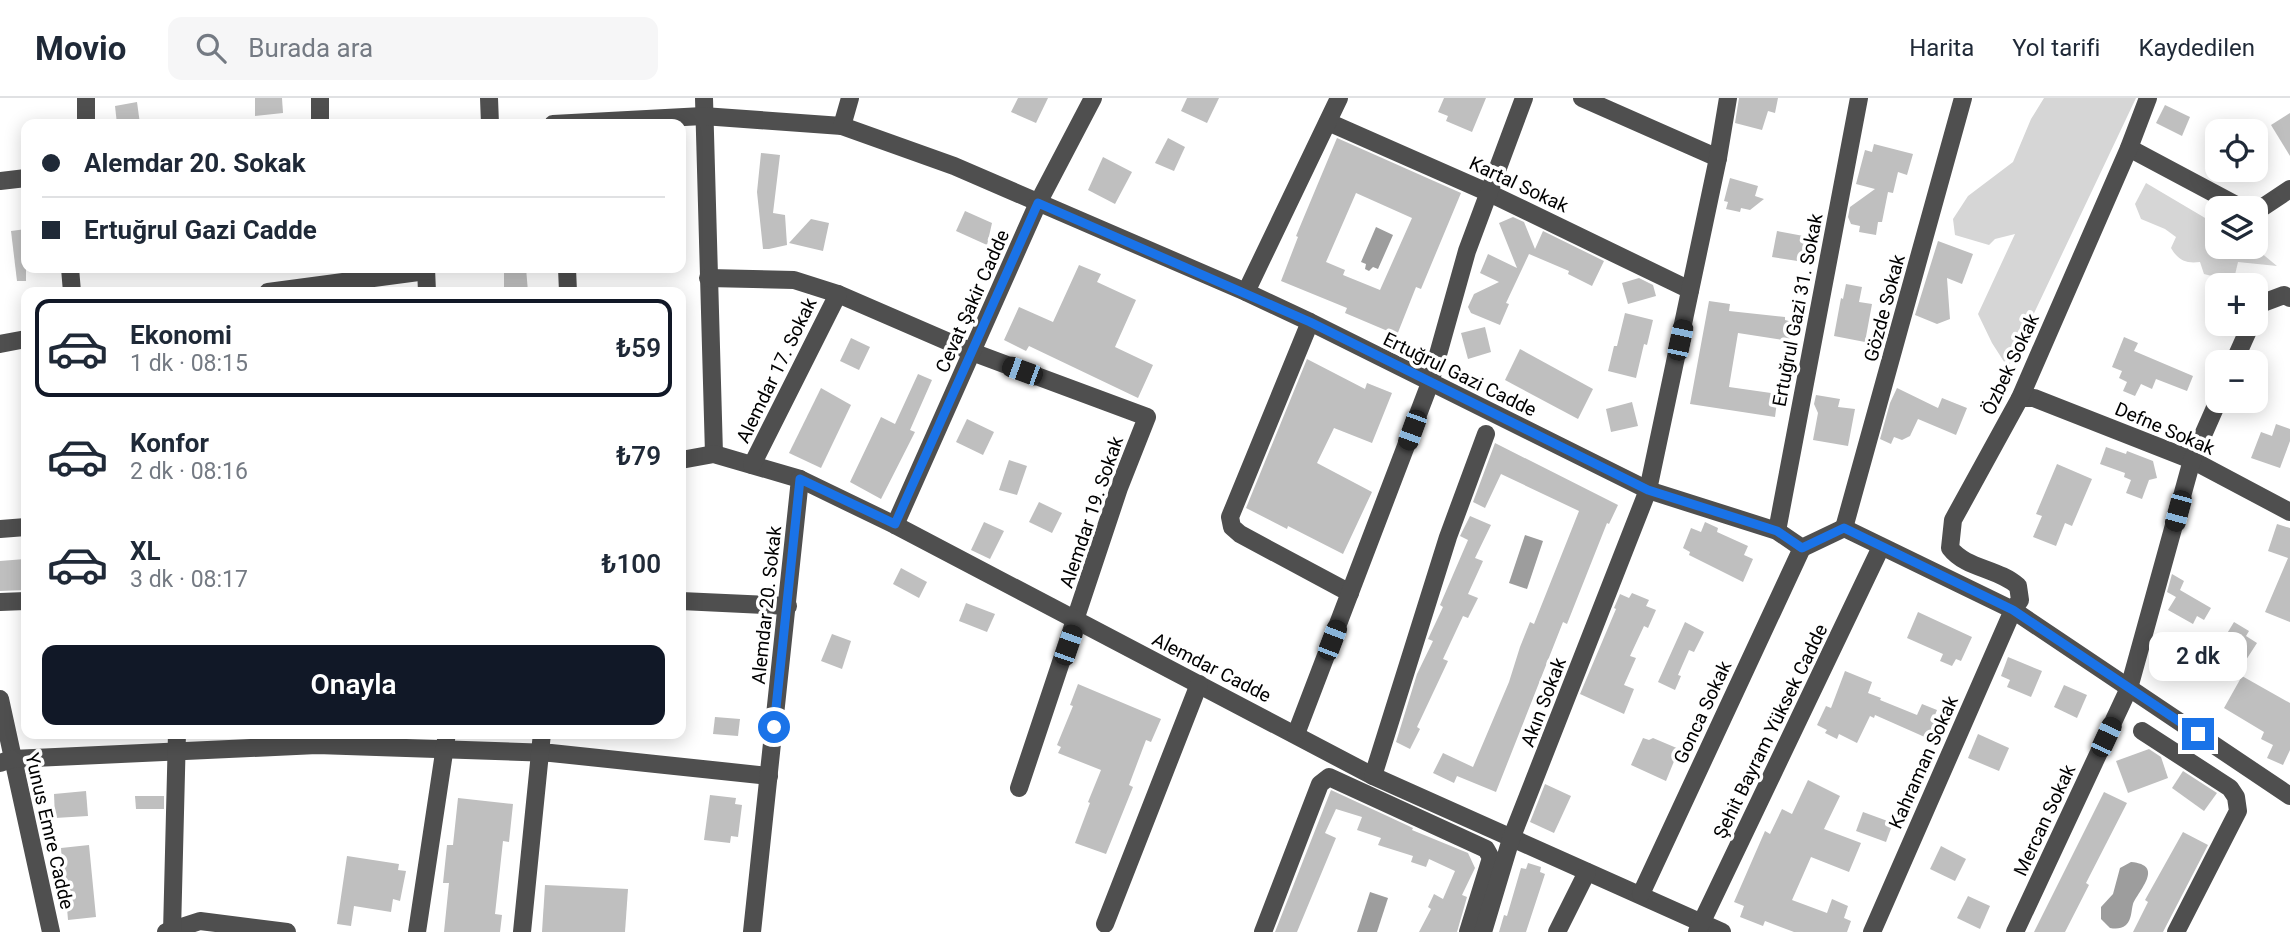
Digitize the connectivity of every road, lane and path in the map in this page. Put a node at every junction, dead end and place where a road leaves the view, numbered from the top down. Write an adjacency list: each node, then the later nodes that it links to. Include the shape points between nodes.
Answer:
1 (86, 98): 14 (street)
2 (320, 98): 15 (street)
3 (489, 98): 16 (street)
4 (850, 98): 19 (street)
5 (1093, 98): 27 (street, Cevat Şakir Cadde)
6 (1339, 98): 18 (street)
7 (1524, 98): 25 (street)
8 (1582, 98): 21 (street)
9 (1728, 98): 21 (street, Akın Sokak)
10 (1859, 98): 56 (street, Ertuğrul Gazi 31. Sokak)
11 (1963, 98): 54 (street, Gözde Sokak)
12 (2148, 98): 20 (street, Özbek Sokak)
13 (704, 107): 17 (street, Ertuğrul Gazi Cadde); 19 (street, Ertuğrul Gazi Cadde); 30 (street)
14 (86, 119)
15 (320, 119)
16 (490, 119)
17 (602, 119)
18 (1328, 122): 25 (street, Kartal Sokak); 33 (street)
19 (842, 125): 27 (street, Ertuğrul Gazi Cadde)
20 (2129, 148): 26 (street); 42 (street, Özbek Sokak)
21 (1718, 158): 32 (street, Akın Sokak)
22 (21, 179): 23 (street)
23 (0, 181)
24 (2290, 189): 28 (street)
25 (1487, 192): 32 (street, Kartal Sokak); 41 (street)
26 (2223, 196)
27 (1038, 203): 33 (street, Ertuğrul Gazi Cadde); 40 (street, Cevat Şakir Cadde)
28 (2268, 204)
29 (404, 273): 31 (street)
30 (708, 278): 34 (street, via 794,280); 45 (street)
31 (304, 287)
32 (1690, 290): 50 (street, Akın Sokak)
33 (1246, 292): 37 (street, Ertuğrul Gazi Cadde)
34 (838, 294): 40 (street); 48 (street, Alemdar 17. Sokak)
35 (2290, 298): 36 (street, via 2284,295)
36 (2268, 304)
37 (1310, 322): 41 (street, Ertuğrul Gazi Cadde); 59 (street, via 1230,517 1240,534)
38 (21, 340): 39 (street)
39 (0, 344)
40 (972, 352): 52 (street, Cevat Şakir Cadde); 65 (street, Alemdar 19. Sokak, via 1147,417)
41 (1430, 383): 50 (street, Ertuğrul Gazi Cadde); 59 (street)
42 (2020, 398): 47 (street, Defne Sokak, via 2034,398); 64 (street, Özbek Sokak, via 1953,520 1950,548 1958,559 2009,578 2018,586 2020,600)
43 (2213, 413): 47 (street, Mercan Sokak)
44 (1486, 433): 78 (street, via 1448,537)
45 (714, 454): 46 (street, Alemdar Cadde); 48 (street, Alemdar Cadde)
46 (686, 459)
47 (2192, 460): 51 (street, Defne Sokak); 67 (street, Mercan Sokak)
48 (752, 465): 49 (street, Alemdar Cadde)
49 (800, 479): 52 (street, Alemdar Cadde); 63 (street, Alemdar 20. Sokak)
50 (1648, 490): 56 (street, Ertuğrul Gazi Cadde); 81 (street, Akın Sokak)
51 (2290, 512)
52 (895, 524): 65 (street, Alemdar Cadde)
53 (21, 527): 55 (street)
54 (1844, 528): 57 (street); 58 (street)
55 (0, 529)
56 (1777, 531): 58 (street, Ertuğrul Gazi Cadde)
57 (1881, 547): 64 (street); 85 (street, Şehit Bayram Yüksek Cadde)
58 (1802, 548): 83 (street, Gonca Sokak)
59 (1350, 593): 70 (street)
60 (21, 601): 62 (street)
61 (686, 601): 63 (street)
62 (0, 602)
63 (788, 606): 77 (street, Alemdar 20. Sokak)
64 (2013, 610): 67 (street); 97 (street, Kahraman Sokak)
65 (1076, 621): 66 (street, Alemdar Cadde); 79 (street, Alemdar 19. Sokak)
66 (1199, 684): 70 (street, Alemdar Cadde); 84 (street)
67 (2129, 688): 80 (street); 98 (street, Mercan Sokak)
68 (0, 699): 76 (street, Yunus Emre Cadde)
69 (2142, 731): 99 (street, via 2230,788 2236,797 2238,811)
70 (1296, 734): 78 (street, Alemdar Cadde)
71 (317, 739): 73 (street); 74 (street)
72 (541, 739): 75 (street)
73 (446, 741): 75 (street); 89 (street)
74 (177, 742): 76 (street); 87 (street)
75 (540, 753): 77 (street); 90 (street)
76 (6, 761): 86 (street, Yunus Emre Cadde)
77 (769, 776): 91 (street, Alemdar 20. Sokak)
78 (1373, 776): 81 (street, Alemdar Cadde)
79 (1018, 788)
80 (2290, 796)
81 (1511, 839): 82 (street, Alemdar Cadde); 94 (street, Akın Sokak)
82 (1587, 872): 83 (street, Alemdar Cadde); 95 (street)
83 (1641, 894): 85 (street, Alemdar Cadde)
84 (1105, 924)
85 (1699, 928): 96 (street, Alemdar Cadde)
86 (51, 932)
87 (170, 932): 88 (street, via 200,921)
88 (287, 932)
89 (417, 932)
90 (522, 932)
91 (752, 932)
92 (1263, 932): 93 (street, via 1320,784 1329,778 1486,849 1492,858)
93 (1468, 932)
94 (1483, 932)
95 (1557, 932)
96 (1722, 932)
97 (1872, 932)
98 (2015, 932)
99 (2176, 932)

